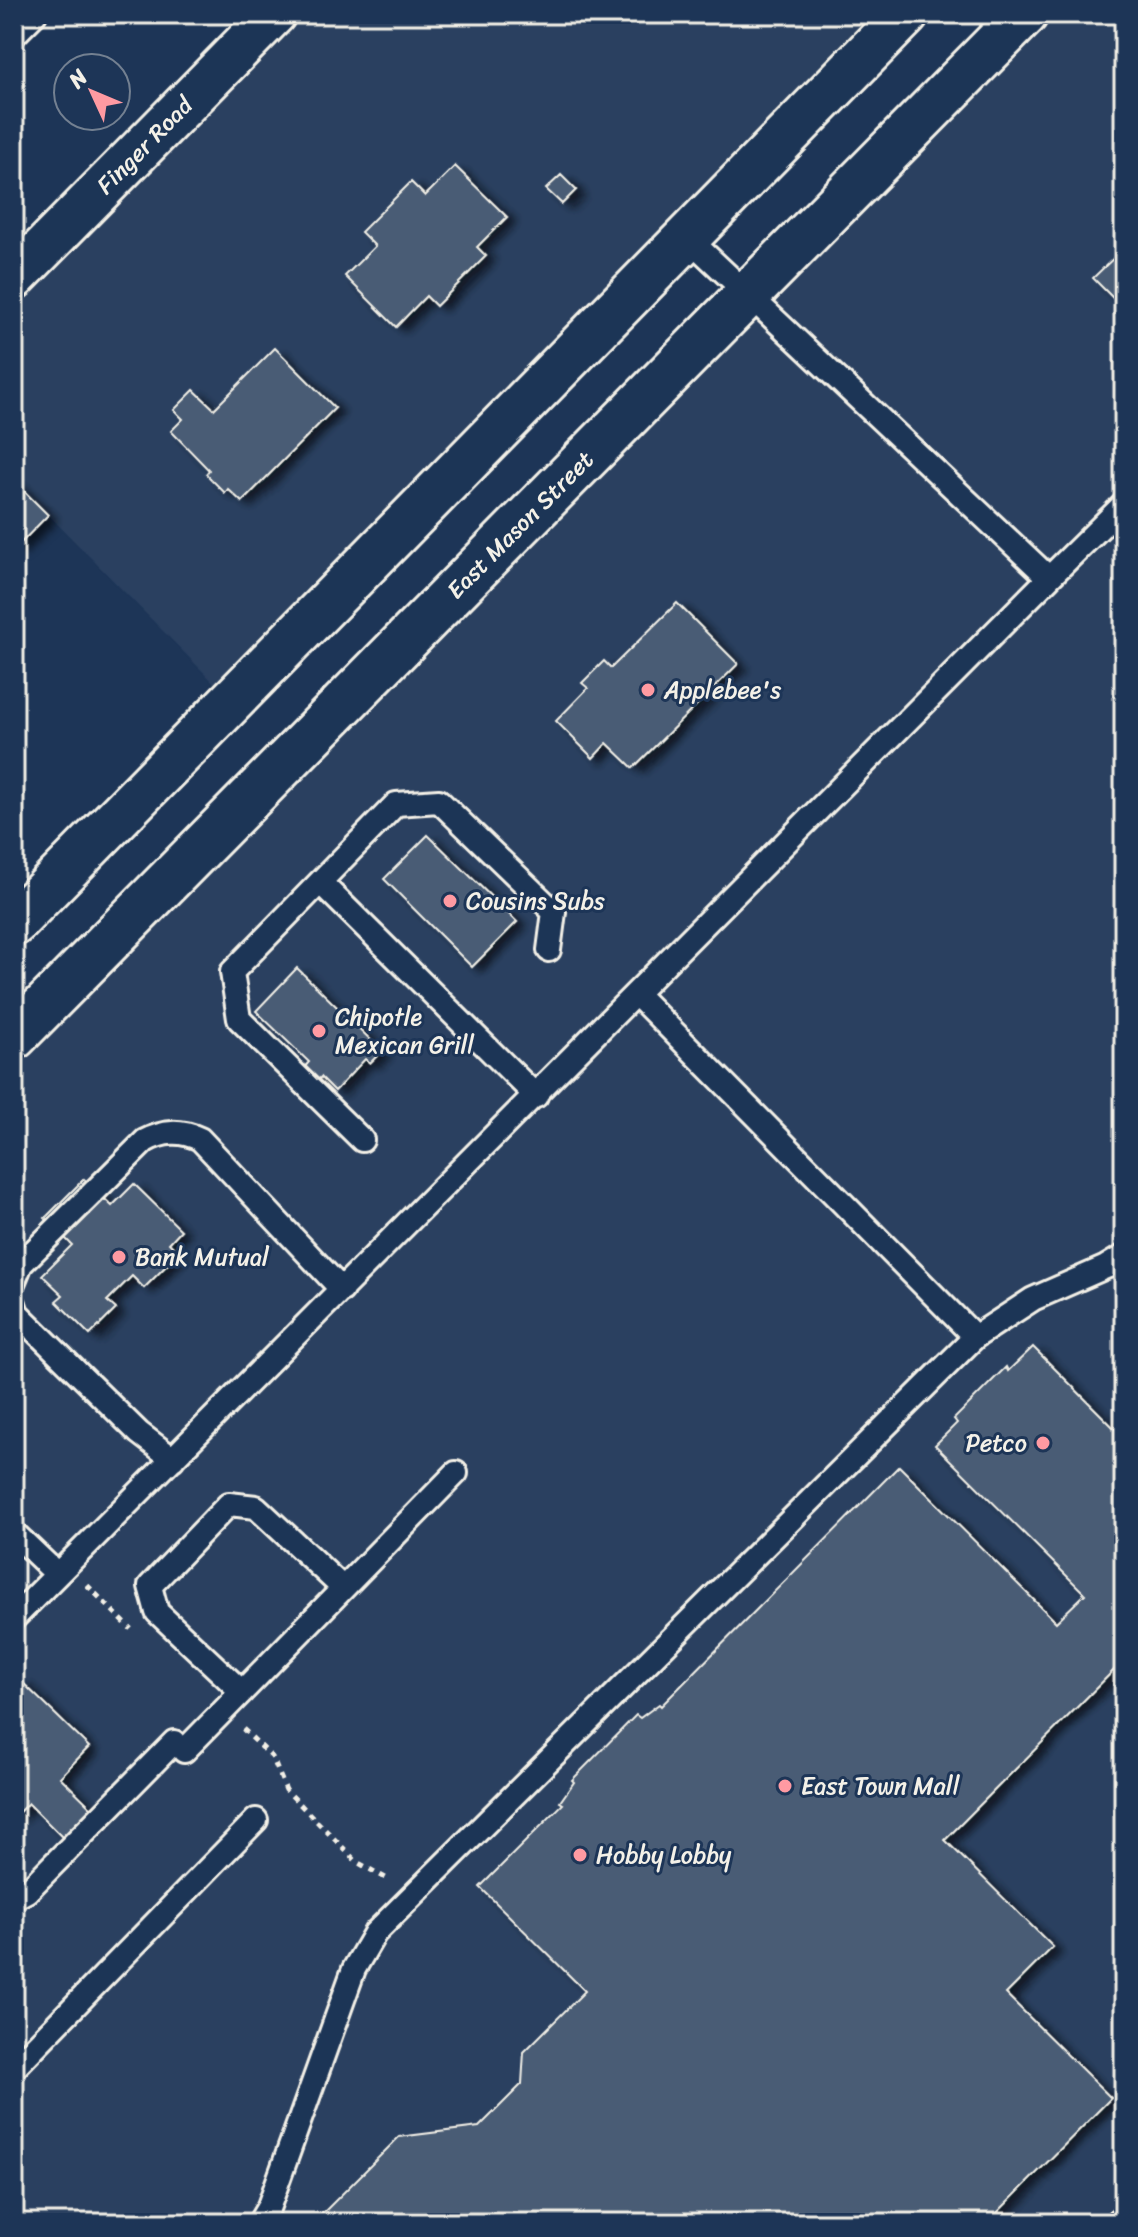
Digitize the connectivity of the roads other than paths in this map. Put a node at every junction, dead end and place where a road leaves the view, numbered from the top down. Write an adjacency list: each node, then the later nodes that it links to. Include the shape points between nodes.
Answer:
1 (35, 14): 5 (lane)
2 (274, 14): 7 (street, Finger Road)
3 (906, 14): 6 (main road)
4 (1025, 14): 8 (main road, East Mason Street)
5 (14, 35)
6 (687, 237): 8 (lane); 12 (main road)
7 (14, 276)
8 (747, 295): 10 (lane); 15 (main road, East Mason Street)
9 (1124, 504): 10 (lane)
10 (1049, 578): 14 (lane)
11 (320, 882): 13 (lane, via 396,804 439,801 554,912); 16 (lane); 17 (lane, via 232,972 239,1019)
12 (14, 923)
13 (549, 950)
14 (637, 995): 16 (lane); 22 (lane)
15 (14, 1037)
16 (536, 1096): 20 (lane)
17 (362, 1140)
18 (1124, 1256): 22 (lane, via 1033,1299)
19 (14, 1281): 20 (lane, via 21,1264 145,1141 158,1134 186,1132 200,1139)
20 (342, 1290): 23 (lane)
21 (14, 1304): 23 (lane, via 17,1313 139,1433)
22 (975, 1337): 34 (lane, via 375,1933 354,1969)
23 (173, 1459): 26 (lane)
24 (456, 1473): 27 (lane)
25 (14, 1533): 26 (lane)
26 (57, 1574): 28 (lane)
27 (343, 1588): 29 (lane); 29 (lane, via 256,1507 229,1504 150,1586 157,1612)
28 (14, 1618)
29 (242, 1692): 31 (lane)
30 (256, 1820): 32 (lane)
31 (14, 1898)
32 (14, 2068)
33 (1124, 2215): 35 (lane)
34 (259, 2223)
35 (1116, 2223)

